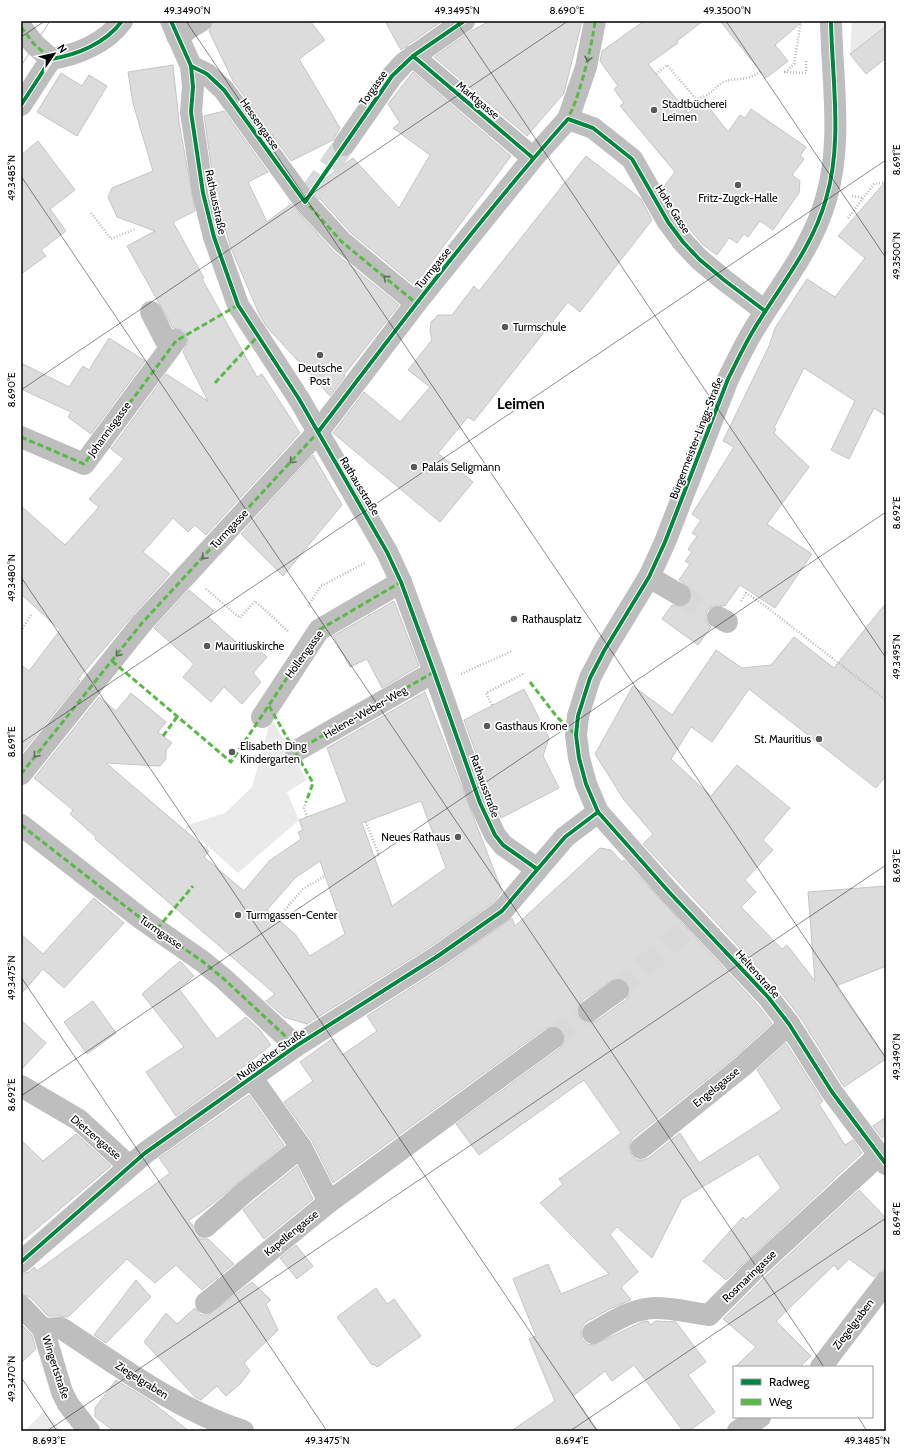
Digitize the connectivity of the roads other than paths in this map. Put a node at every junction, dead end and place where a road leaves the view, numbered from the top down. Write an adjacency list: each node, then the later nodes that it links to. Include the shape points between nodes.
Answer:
1 (122, 21): 9 (street, via 116,30 95,45)
2 (201, 21): 7 (street)
3 (464, 21): 8 (street, Torgasse)
4 (595, 21): 12 (street, Turmgasse, one-way to 12, via 586,67)
5 (831, 21): 16 (street, Bürgermeister-Lingg-Straße, via 835,150 828,191 803,254)
6 (21, 27): 9 (street, via 34,44)
7 (174, 28): 10 (street, Rathausstraße)
8 (413, 56): 13 (street, Torgasse, via 392,76); 14 (street, Marktgasse)
9 (51, 59): 11 (street)
10 (191, 66): 15 (street, Hessengasse, one-way to 10, via 342,242 224,90 207,74); 18 (street, Rathausstraße, via 191,112 203,193 224,267 238,305)
11 (21, 105)
12 (568, 119): 14 (street, Turmgasse); 16 (street, Hohe Gasse, via 593,128 632,159 668,222 683,242 699,259)
13 (344, 145)
14 (533, 158): 15 (street, Turmgasse)
15 (416, 303): 18 (street, Turmgasse)
16 (765, 311): 20 (street, Bürgermeister-Lingg-Straße, via 728,379 670,531)
17 (151, 312): 19 (street, Johannisgasse, via 173,344 84,464)
18 (318, 432): 21 (street, Rathausstraße, via 387,552); 26 (street, Turmgasse, one-way to 26, via 142,623)
19 (21, 437)
20 (649, 577): 22 (street); 27 (street, Bürgermeister-Lingg-Straße, via 590,678 578,716 576,735 579,758 586,784)
21 (401, 582): 23 (street, Rathausstraße); 24 (street, Höllengasse, via 319,630)
22 (680, 594)
23 (437, 678): 25 (street, Helene-Weber-Weg); 29 (street, Rathausstraße, via 480,803 495,835 503,846)
24 (262, 716)
25 (296, 751)
26 (21, 774)
27 (598, 812): 29 (street, via 565,837); 32 (street, Heltenstraße, via 748,975)
28 (21, 825): 34 (street, Turmgasse, via 143,920 202,961)
29 (537, 870): 34 (street, Nußlocher Straße, via 502,911 438,956)
30 (618, 990): 31 (street)
31 (589, 1012)
32 (789, 1024): 38 (street, Engelsgasse, via 744,1065); 39 (street, Heltenstraße, via 832,1092)
33 (553, 1038): 41 (street)
34 (296, 1046): 35 (street, Nußlocher Straße)
35 (252, 1078): 37 (street, Kapellengasse); 40 (street, Nußlocher Straße)
36 (21, 1086): 40 (street, Dietzengasse, via 79,1120)
37 (301, 1148): 41 (street, Kapellengasse); 42 (street, via 246,1191)
38 (641, 1148)
39 (882, 1160): 48 (street, Rosmaringasse, via 756,1268 709,1315 656,1308 623,1316)
40 (129, 1166): 43 (street, Nußlocher Straße)
41 (329, 1202): 45 (street, Kapellengasse)
42 (205, 1228)
43 (21, 1262)
44 (886, 1282): 49 (street, Ziegelgraben)
45 (206, 1303)
46 (21, 1306): 47 (street, Wingertstraße)
47 (43, 1329): 51 (street, Wingertstraße, via 62,1392); 52 (street, Ziegelgraben, via 61,1328 155,1390 198,1413)
48 (593, 1333)
49 (821, 1366)
50 (758, 1418): 53 (street)
51 (89, 1431)
52 (243, 1431)
53 (738, 1431)

